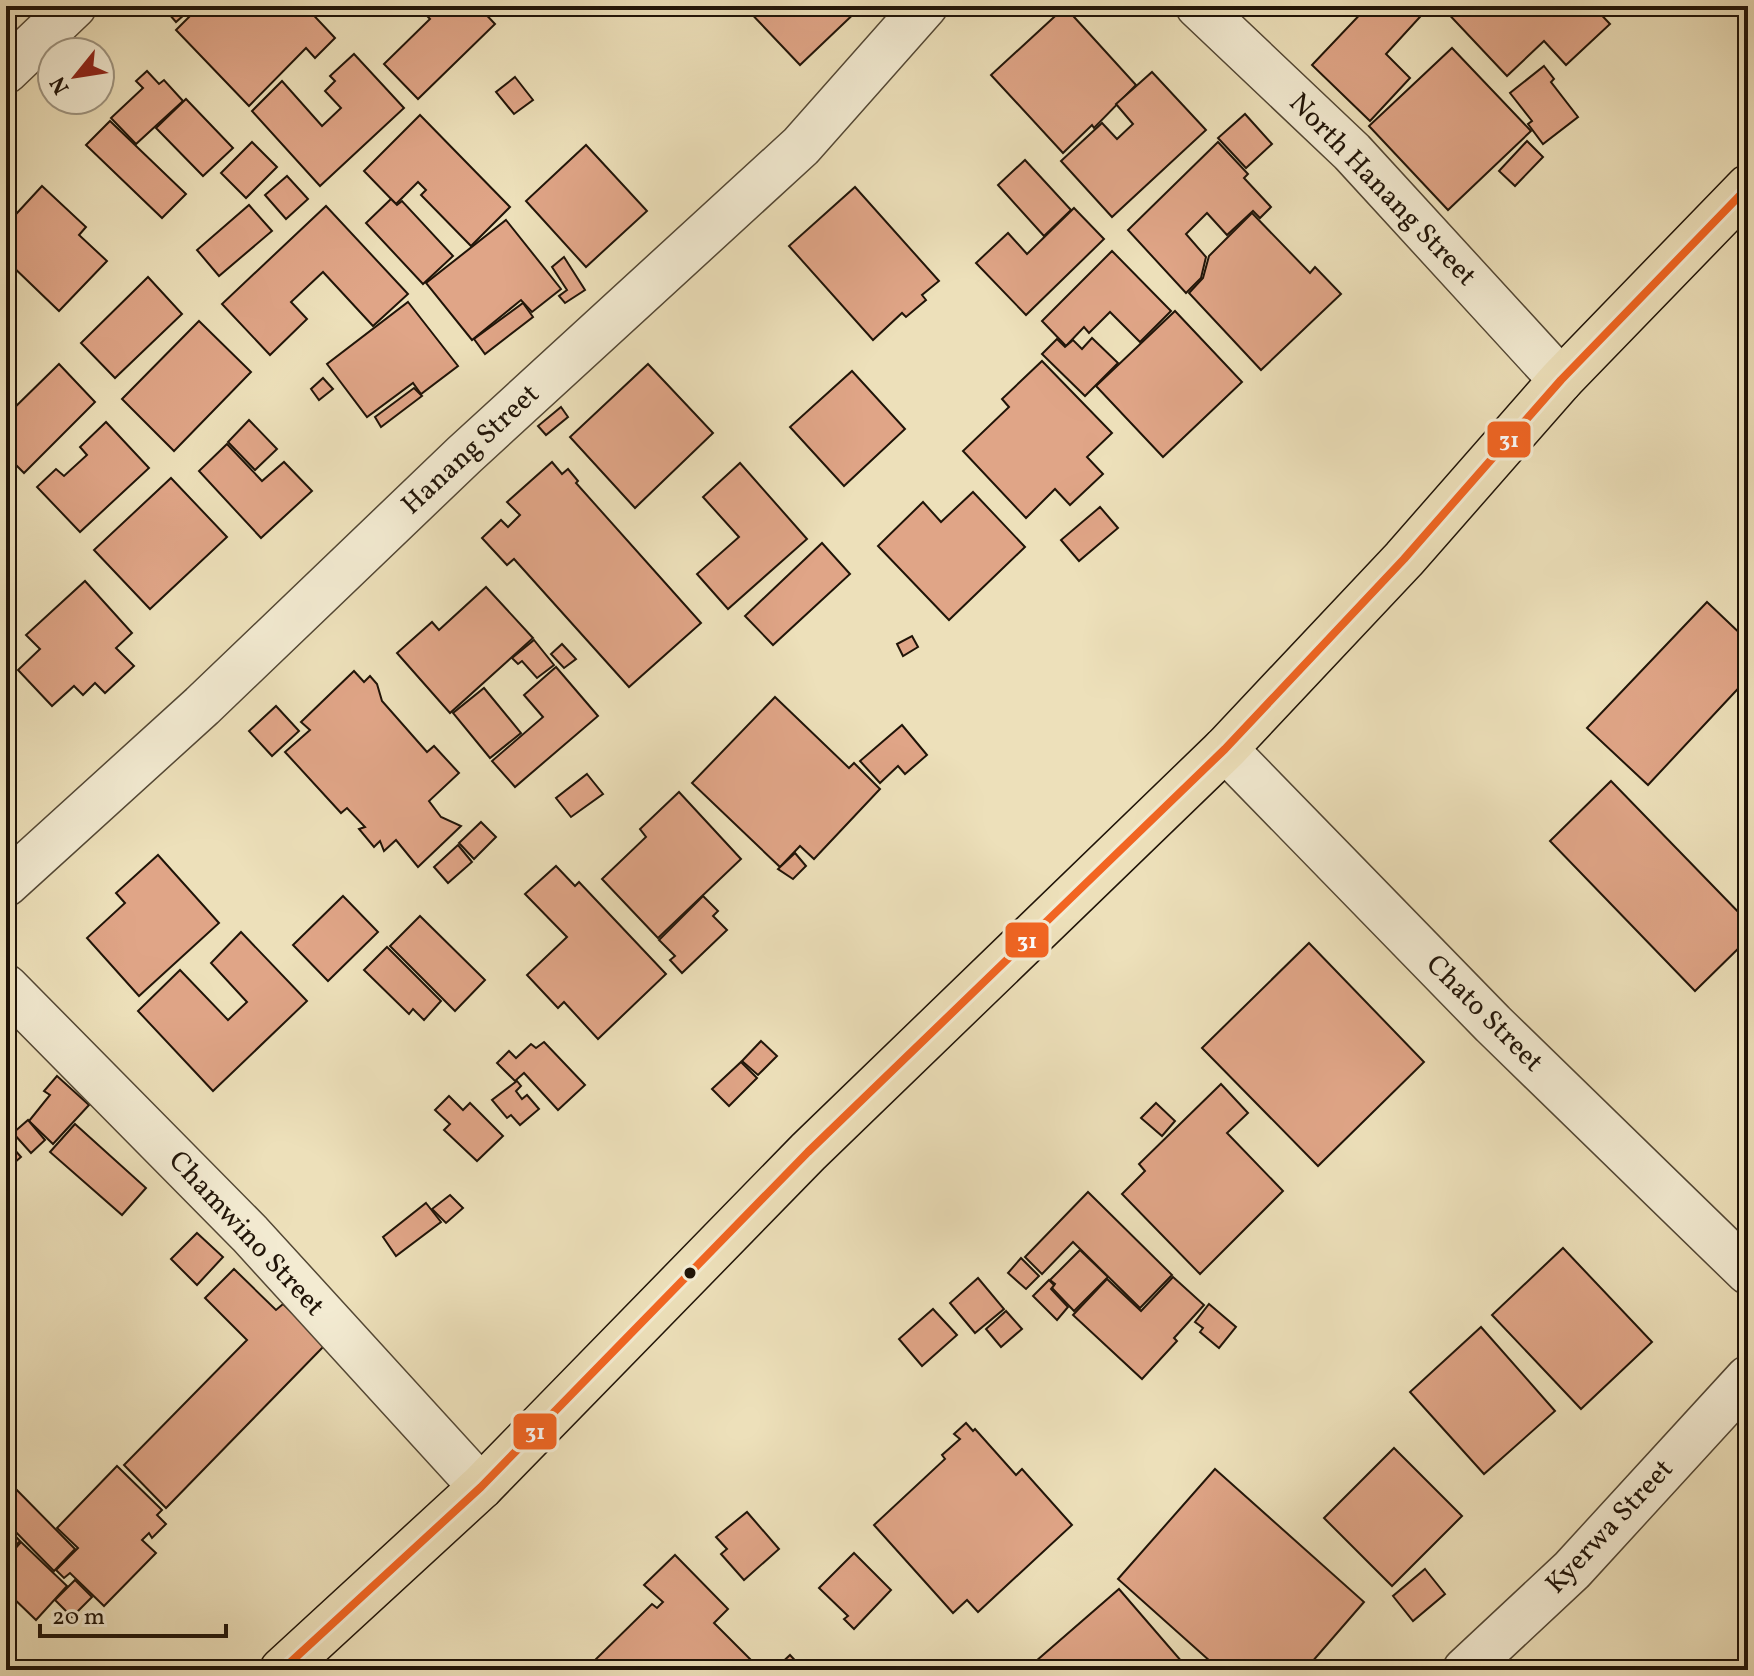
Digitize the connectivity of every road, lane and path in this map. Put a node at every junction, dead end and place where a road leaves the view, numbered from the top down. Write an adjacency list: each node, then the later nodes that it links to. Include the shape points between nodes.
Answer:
1 (74, 6): 4 (street)
2 (925, 6): 8 (street, Hanang Street, via 801,146)
3 (1198, 6): 6 (street, North Hanang Street, via 1352,152)
4 (6, 71)
5 (1748, 187): 6 (main road)
6 (1561, 380): 7 (main road, via 1404,559)
7 (1225, 749): 10 (street, Chato Street, via 1493,1024); 12 (main road, via 808,1152)
8 (6, 884)
9 (6, 987): 12 (street, Chamwino Street, via 250,1234)
10 (1748, 1272)
11 (1748, 1378): 14 (street, Kyerwa Street, via 1572,1570)
12 (481, 1487): 13 (main road)
13 (282, 1670)
14 (1465, 1670)

